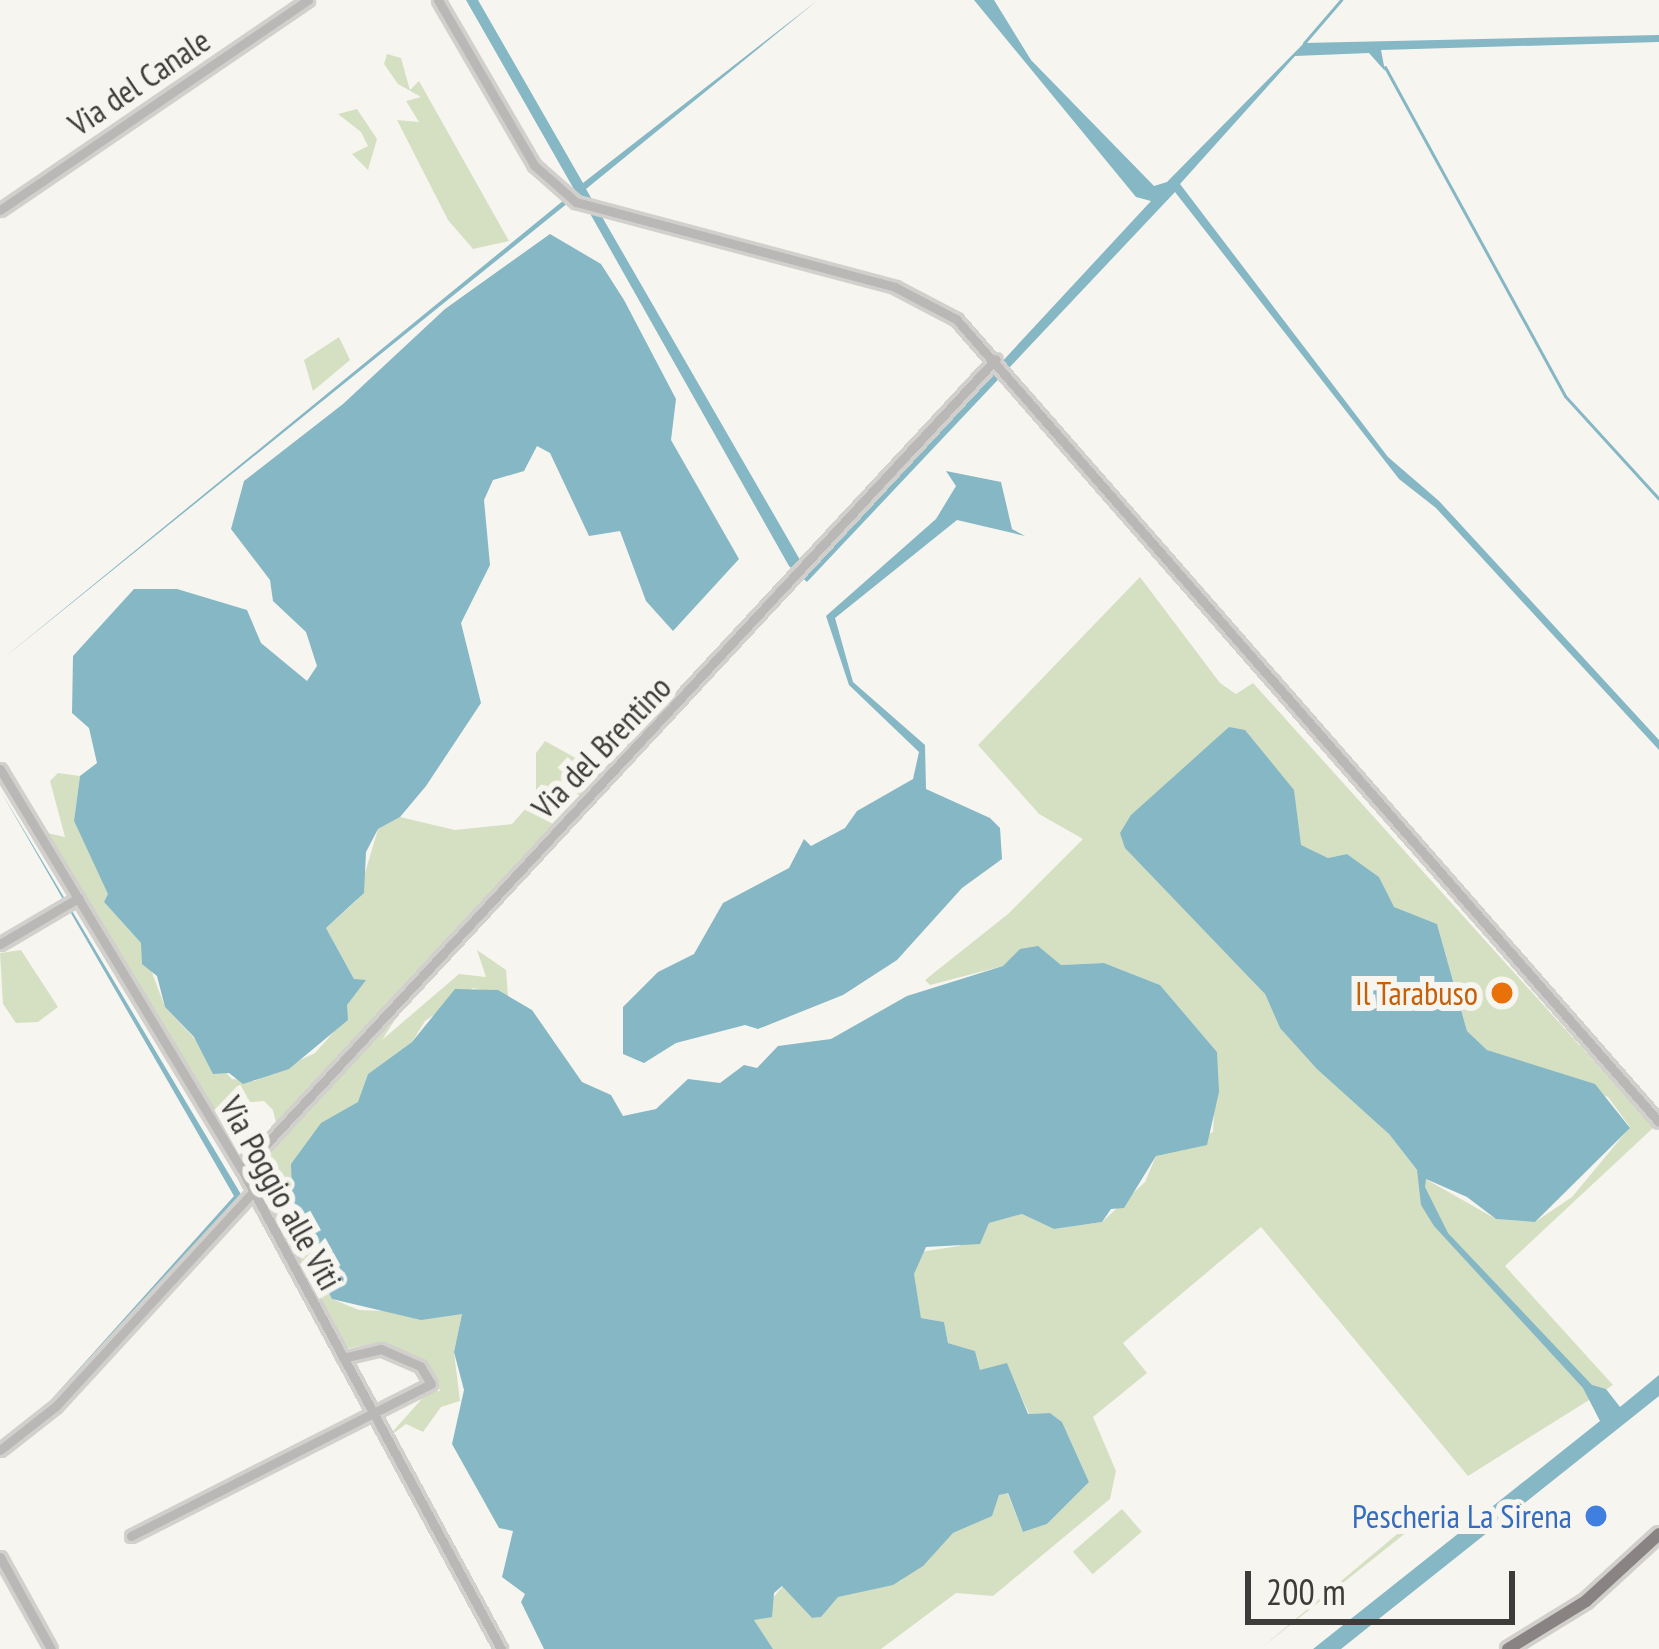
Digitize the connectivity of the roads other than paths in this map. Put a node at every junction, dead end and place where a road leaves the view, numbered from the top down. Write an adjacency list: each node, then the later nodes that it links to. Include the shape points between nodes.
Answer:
1 (308, 0): 3 (street, Via del Canale)
2 (438, 0): 4 (street, via 534,165 566,195 609,216 895,287 956,319)
3 (0, 210)
4 (1000, 364): 8 (street); 9 (street, Via del Brentino)
5 (0, 770): 6 (street, Via Poggio alle Viti)
6 (70, 902): 7 (street); 9 (street, Via Poggio alle Viti)
7 (0, 944)
8 (1659, 1122)
9 (242, 1170): 10 (street, Via Poggio alle Viti)
10 (251, 1194): 11 (street, Via Poggio alle Viti); 13 (street, via 56,1406)
11 (344, 1358): 12 (street, Via Poggio alle Viti); 12 (street, via 381,1349 420,1366 431,1384)
12 (376, 1418): 15 (street); 18 (street, Via Poggio alle Viti)
13 (0, 1450)
14 (1659, 1534): 17 (main road)
15 (130, 1536)
16 (0, 1556): 19 (street)
17 (1533, 1644): 21 (main road)
18 (499, 1645): 20 (street)
19 (51, 1649)
20 (483, 1649)
21 (1508, 1649)

